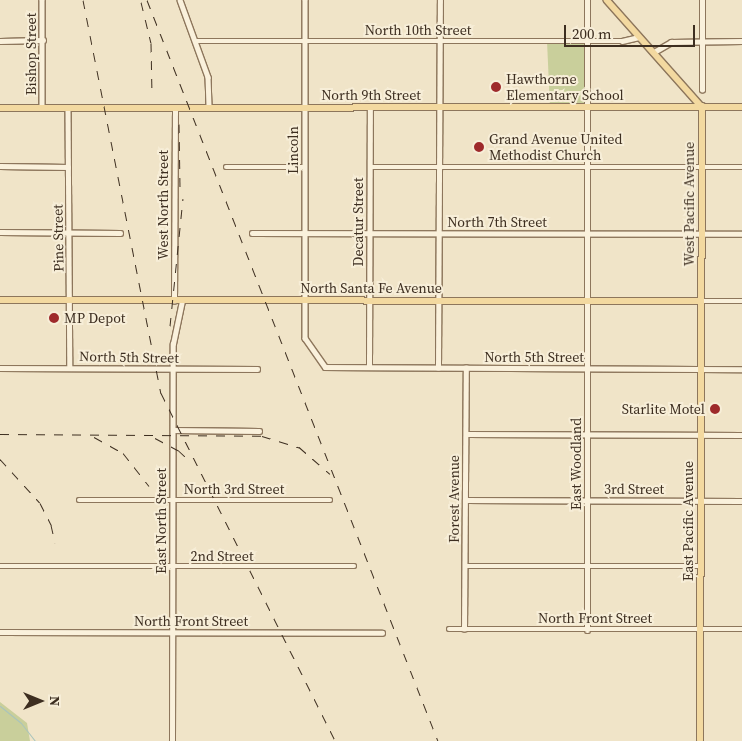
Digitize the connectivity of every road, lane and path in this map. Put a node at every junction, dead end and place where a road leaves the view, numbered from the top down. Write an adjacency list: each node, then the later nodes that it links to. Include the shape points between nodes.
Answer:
1 (42, 0): 9 (street, Bishop Street)
2 (180, 0): 11 (street)
3 (305, 0): 12 (street, Lincoln)
4 (440, 0): 16 (street)
5 (587, 0): 13 (street, East Woodland)
6 (608, 0): 8 (main road)
7 (702, 0): 14 (street)
8 (639, 37): 13 (street, North 10th Street, via 622,41); 17 (main road)
9 (43, 40): 10 (street); 26 (street, Bishop Street)
10 (0, 41)
11 (195, 41): 12 (street, North 10th Street); 19 (street, via 208,77)
12 (305, 41): 16 (street, North 10th Street); 20 (street, Lincoln)
13 (586, 41): 16 (street, North 10th Street); 29 (street, East Woodland)
14 (702, 41): 15 (street); 17 (street, via 671,42); 18 (street)
15 (742, 41)
16 (440, 42): 22 (street)
17 (654, 52): 23 (main road)
18 (702, 90)
19 (209, 107): 20 (main road, North 9th Street); 28 (main road, North 9th Street)
20 (304, 107): 21 (main road, North 9th Street); 34 (street, Lincoln)
21 (370, 107): 22 (main road, North 9th Street); 35 (street, Decatur Street)
22 (440, 107): 29 (main road, North 9th Street); 36 (street)
23 (702, 107): 24 (main road, North 9th Street); 29 (main road, North 9th Street); 38 (main road, West Pacific Avenue)
24 (742, 107)
25 (0, 108): 26 (main road, North 9th Street)
26 (42, 108): 27 (main road, North 9th Street)
27 (68, 108): 28 (main road, North 9th Street); 31 (street, Pine Street)
28 (175, 108): 55 (street, West North Street)
29 (585, 108): 37 (street, East Woodland)
30 (0, 166): 31 (street)
31 (68, 166): 40 (street, Pine Street)
32 (742, 166): 38 (street)
33 (226, 167): 34 (street)
34 (304, 167): 43 (street, Lincoln)
35 (370, 167): 36 (street); 44 (street, Decatur Street)
36 (439, 167): 37 (street); 45 (street)
37 (585, 167): 38 (street); 46 (street, East Woodland)
38 (701, 167): 47 (main road, West Pacific Avenue)
39 (0, 232): 40 (street)
40 (69, 232): 42 (street); 50 (street, Pine Street)
41 (252, 232): 43 (street, North 7th Street)
42 (120, 233)
43 (304, 233): 44 (street, North 7th Street); 51 (street, Lincoln)
44 (370, 233): 45 (street, North 7th Street); 52 (street, Decatur Street)
45 (439, 233): 46 (street, North 7th Street); 53 (street)
46 (585, 234): 47 (street, North 7th Street); 54 (street, East Woodland)
47 (702, 234): 48 (street, North 7th Street); 56 (main road, West Pacific Avenue)
48 (742, 234)
49 (0, 300): 50 (main road, North Santa Fe Avenue)
50 (70, 300): 55 (main road, North Santa Fe Avenue); 62 (street, Pine Street)
51 (304, 300): 52 (main road, North Santa Fe Avenue); 58 (main road, North Santa Fe Avenue); 59 (street, Lincoln, via 305,338)
52 (369, 300): 53 (main road, North Santa Fe Avenue); 60 (street, Decatur Street)
53 (438, 300): 54 (main road, North Santa Fe Avenue); 63 (street)
54 (585, 300): 56 (main road, North Santa Fe Avenue); 65 (street, East Woodland)
55 (174, 301): 58 (main road, North Santa Fe Avenue)
56 (701, 301): 57 (street, North Santa Fe Avenue); 69 (main road, East Pacific Avenue)
57 (742, 301)
58 (182, 302): 66 (street, East North Street, via 173,344)
59 (325, 367): 60 (street, North 5th Street)
60 (368, 367): 63 (street, North 5th Street)
61 (0, 368): 62 (street, North 5th Street)
62 (70, 368): 66 (street, North 5th Street)
63 (438, 368): 64 (street, North 5th Street)
64 (466, 368): 65 (street, North 5th Street); 72 (street, Forest Avenue)
65 (586, 368): 69 (street, North 5th Street); 73 (street, East Woodland)
66 (173, 369): 67 (street, North 5th Street); 70 (street, East North Street)
67 (257, 369)
68 (742, 369): 69 (street, North 5th Street)
69 (701, 370): 74 (main road, East Pacific Avenue)
70 (173, 430): 71 (street); 80 (street, East North Street)
71 (259, 431)
72 (466, 434): 73 (street); 78 (street, Forest Avenue)
73 (588, 434): 74 (street); 79 (street, East Woodland)
74 (701, 434): 75 (street); 81 (main road, East Pacific Avenue)
75 (742, 435)
76 (79, 500): 80 (street, North 3rd Street)
77 (330, 500): 80 (street, North 3rd Street)
78 (465, 500): 79 (street, 3rd Street); 85 (street, Forest Avenue)
79 (587, 500): 81 (street, 3rd Street); 86 (street, East Woodland)
80 (172, 501): 88 (street, East North Street)
81 (701, 501): 82 (street, 3rd Street); 87 (main road, East Pacific Avenue)
82 (742, 501)
83 (0, 566): 88 (street, 2nd Street)
84 (354, 566): 88 (street, 2nd Street)
85 (465, 566): 86 (street); 90 (street, Forest Avenue)
86 (587, 566): 87 (street); 93 (street, East Woodland)
87 (700, 566): 91 (main road, East Pacific Avenue)
88 (172, 567): 95 (street, East North Street)
89 (449, 629): 90 (street, North Front Street)
90 (464, 629): 93 (street, North Front Street)
91 (700, 629): 92 (street, North Front Street); 93 (street, North Front Street); 98 (main road, East Pacific Avenue)
92 (742, 629)
93 (586, 630)
94 (0, 632): 95 (street, North Front Street)
95 (171, 632): 96 (street, North Front Street); 97 (street, East North Street)
96 (382, 633)
97 (172, 741)
98 (700, 741)

